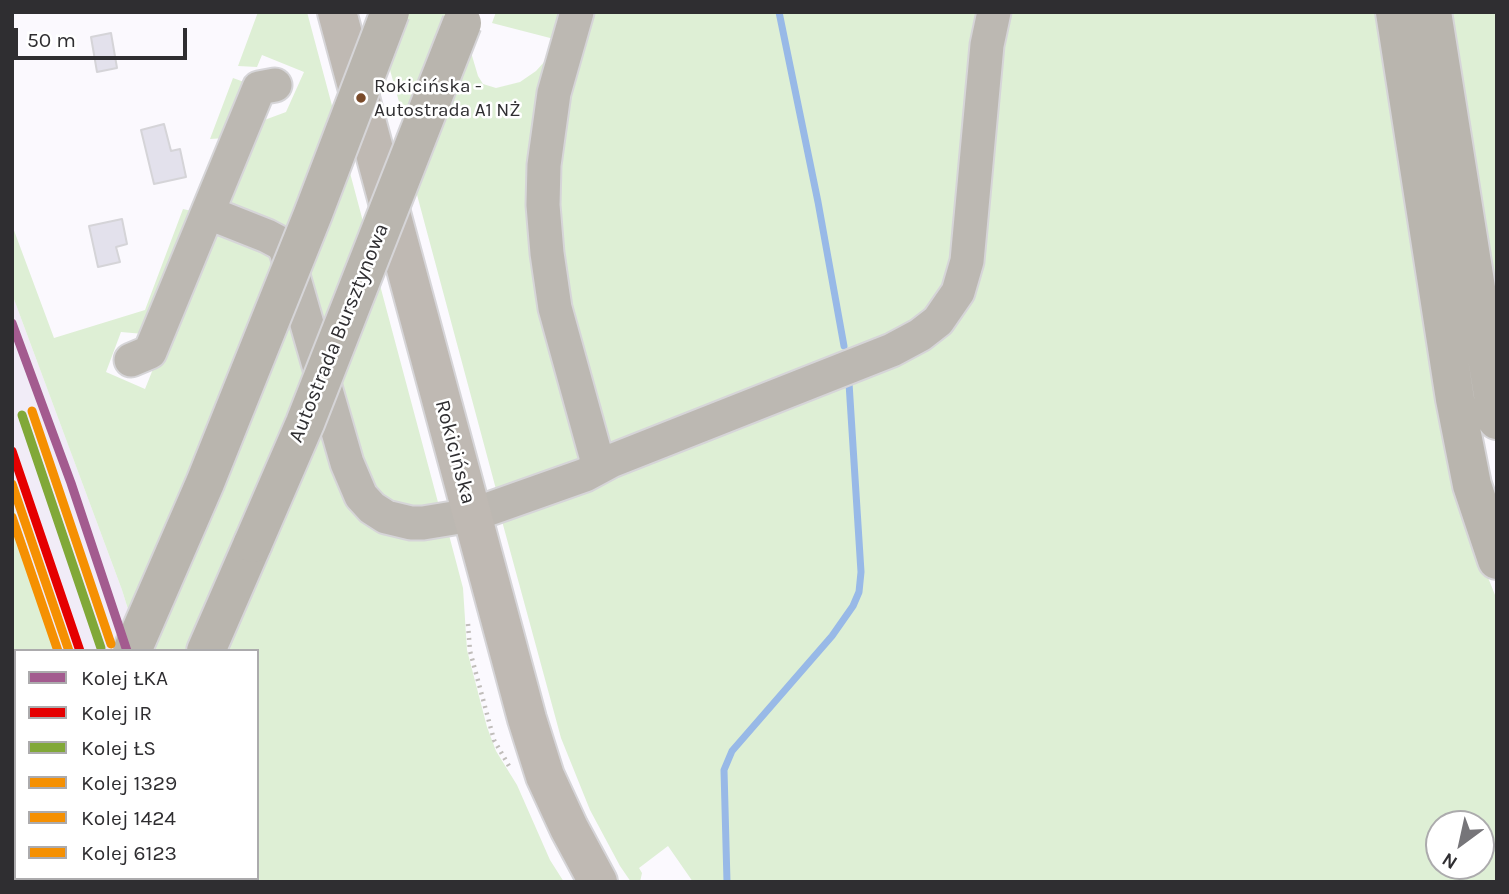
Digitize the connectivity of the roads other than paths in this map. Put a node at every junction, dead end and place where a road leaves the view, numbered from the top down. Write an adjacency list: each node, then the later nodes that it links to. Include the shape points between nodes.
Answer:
1 (337, 12): 13 (main road, Rokicińska)
2 (390, 12): 15 (highway, bridge, via 205,483)
3 (578, 12): 12 (street, via 554,93 543,205 555,307)
4 (994, 12): 12 (street, via 967,261 958,292 938,321 892,350)
5 (1395, 12): 14 (highway, via 1455,399 1472,485)
6 (1432, 12): 11 (highway)
7 (463, 17): 16 (highway, Autostrada Bursztynowa, bridge, via 305,423)
8 (275, 85): 9 (street, via 260,88)
9 (209, 213): 10 (street, via 150,352); 13 (street, via 267,236 286,251 346,463 361,496 386,517 411,523)
10 (131, 360)
11 (1497, 420)
12 (599, 467): 13 (street)
13 (472, 515): 17 (main road, Rokicińska, via 545,776)
14 (1497, 560)
15 (133, 649)
16 (207, 649)
17 (598, 882)

